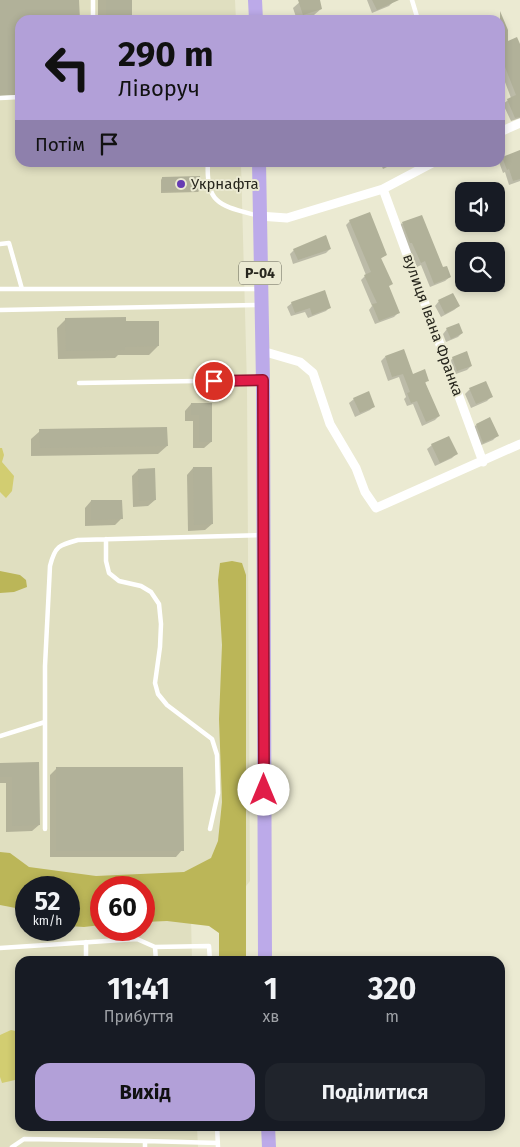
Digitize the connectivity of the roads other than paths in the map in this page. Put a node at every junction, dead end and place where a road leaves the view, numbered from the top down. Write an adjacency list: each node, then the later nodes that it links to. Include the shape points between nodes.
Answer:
1 (93, 0): 4 (lane)
2 (255, 0): 5 (main road)
3 (412, 0): 6 (lane)
4 (94, 15)
5 (256, 15)
6 (416, 15)
7 (0, 98): 8 (lane)
8 (15, 98)
9 (520, 123): 10 (street)
10 (505, 130)
11 (208, 167): 15 (lane, via 210,190 216,201)
12 (259, 167): 15 (main road, Р-04)
13 (424, 167): 14 (street)
14 (382, 188): 15 (street, via 287,218); 26 (street, вулиця Івана Франка)
15 (259, 216): 19 (main road, Р-04)
16 (0, 244): 18 (lane, via 9,244)
17 (0, 289): 18 (lane)
18 (22, 289): 19 (lane)
19 (261, 290): 20 (main road, Р-04)
20 (261, 305): 21 (lane); 22 (main road, Р-04)
21 (0, 310)
22 (262, 351): 23 (main road, Р-04); 26 (street, via 300,362 313,373 330,424 376,508)
23 (263, 382): 24 (lane); 27 (main road, Р-04)
24 (79, 383)
25 (520, 444): 26 (street)
26 (483, 462)
27 (263, 535): 28 (lane); 39 (main road, Р-04)
28 (106, 539): 29 (lane, via 61,544 53,553 44,666); 32 (lane, via 109,573 119,581 151,592 159,604 160,647 155,684 158,694 212,739 218,793)
29 (45, 722): 30 (lane); 31 (lane)
30 (0, 736)
31 (45, 829)
32 (210, 829)
33 (86, 942): 34 (lane, via 138,939); 35 (lane); 36 (lane)
34 (156, 947): 37 (lane); 38 (lane, via 209,946)
35 (0, 948)
36 (86, 956)
37 (156, 956)
38 (210, 956)
39 (265, 956)
40 (217, 1131): 44 (lane)
41 (268, 1131): 47 (main road)
42 (104, 1140): 43 (lane); 45 (lane, via 24,1139); 46 (lane)
43 (145, 1144): 44 (lane)
44 (218, 1145)
45 (12, 1147)
46 (104, 1147)
47 (268, 1147)

